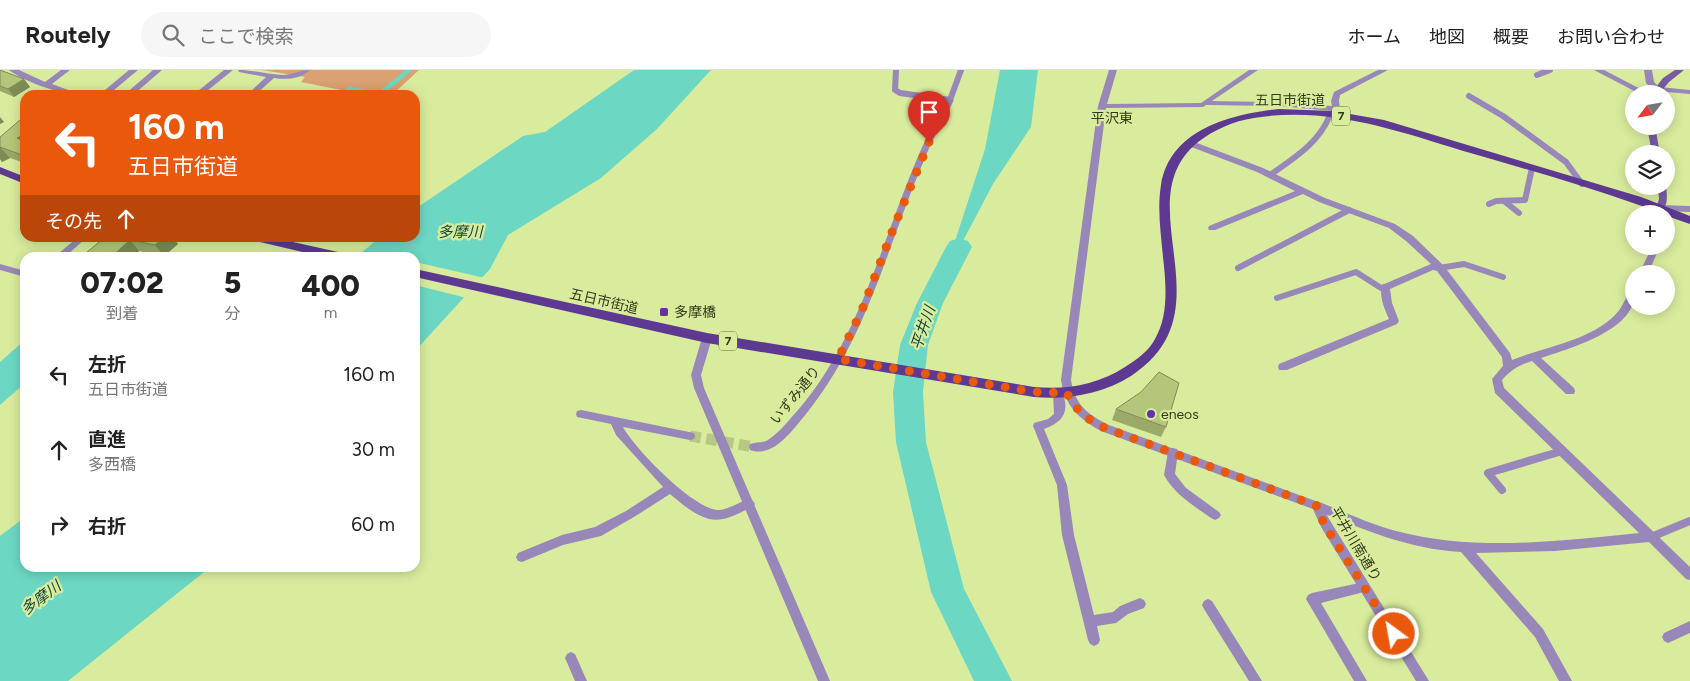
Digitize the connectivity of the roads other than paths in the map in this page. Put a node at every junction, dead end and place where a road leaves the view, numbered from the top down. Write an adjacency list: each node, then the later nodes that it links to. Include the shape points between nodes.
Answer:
1 (13, 70): 22 (street)
2 (66, 70): 22 (street)
3 (134, 70): 24 (street)
4 (158, 70): 25 (street)
5 (229, 70): 26 (street)
6 (242, 70): 17 (street)
7 (306, 70): 17 (street, via 290,78)
8 (896, 70): 31 (lane, via 895,90 900,94)
9 (961, 70): 31 (lane)
10 (1113, 70): 33 (street)
11 (1254, 70): 32 (street)
12 (1384, 70): 34 (street, via 1337,94)
13 (1550, 70): 18 (lane)
14 (1598, 70): 19 (street)
15 (1648, 70): 20 (street)
16 (1680, 70): 21 (main road)
17 (273, 75): 27 (street)
18 (1537, 75)
19 (1628, 85)
20 (1651, 85)
21 (1664, 85)
22 (46, 86): 23 (street)
23 (60, 90)
24 (109, 90)
25 (134, 90)
26 (203, 90)
27 (256, 90)
28 (1687, 92): 30 (street)
29 (1469, 96): 40 (lane, via 1503,116 1566,162)
30 (1690, 99)
31 (950, 100): 67 (street, いずみ通り, via 922,157)
32 (1208, 103): 33 (street, via 1195,106); 34 (street, via 1278,104)
33 (1102, 106): 71 (street)
34 (1335, 113): 35 (main road, 五日市街道 / 7, via 1240,117 1208,128); 36 (main road, 五日市街道 / 7, via 1381,122); 38 (lane, via 1311,144)
35 (1189, 143): 38 (street); 71 (main road, 五日市街道 / 7, via 1171,167 1165,186 1172,296 1169,320 1162,339 1146,359 1126,374 1091,388)
36 (1532, 168): 40 (main road, 五日市街道 / 7); 42 (lane, via 1525,200)
37 (0, 170): 39 (main road)
38 (1270, 175): 41 (street)
39 (20, 179)
40 (1582, 184): 44 (main road, 五日市街道 / 7)
41 (1302, 191): 46 (street); 51 (street)
42 (1504, 201): 43 (lane); 48 (lane)
43 (1489, 204)
44 (1642, 205)
45 (1690, 209): 47 (street)
46 (1349, 210): 57 (lane); 58 (street, via 1396,228)
47 (1675, 210)
48 (1519, 213)
49 (1675, 216): 50 (main road, 五日市街道 / 7)
50 (1690, 220)
51 (1212, 228)
52 (77, 242): 54 (street)
53 (277, 242): 55 (main road)
54 (65, 252)
55 (321, 252)
56 (0, 267): 59 (street)
57 (1238, 268)
58 (1440, 268): 61 (lane, via 1464,264); 62 (street, via 1432,267); 68 (street, via 1508,356)
59 (20, 273)
60 (420, 274): 65 (main road, 五日市街道 / 7)
61 (1503, 277)
62 (1385, 287): 63 (lane, via 1381,288 1356,272); 69 (street, via 1394,321)
63 (1277, 298)
64 (1625, 309): 66 (street, via 1579,342)
65 (707, 338): 67 (main road, 五日市街道 / 7); 80 (street, via 696,380)
66 (1534, 357): 68 (street); 70 (street)
67 (842, 360): 71 (main road, 五日市街道 / 7, via 1034,392); 75 (street, いずみ通り, via 813,399 770,446)
68 (1508, 365): 76 (street, via 1498,380 1499,390)
69 (1283, 367)
70 (1570, 391)
71 (1062, 393): 77 (street, 平井川南通り, via 1094,423); 91 (street, via 1060,416 1038,426 1062,485 1068,535)
72 (581, 414): 73 (street)
73 (615, 421): 74 (street); 78 (street, via 625,438)
74 (690, 436)
75 (754, 447)
76 (1562, 451): 79 (lane, via 1488,472); 84 (street)
77 (1173, 452): 81 (street, 平井川南通り); 82 (street, via 1169,475 1182,491)
78 (670, 488): 80 (street, via 710,514 719,515); 86 (street, via 597,532 562,540)
79 (1502, 490)
80 (749, 504): 97 (street)
81 (1317, 506): 85 (street, via 1394,536); 88 (street, 平井川南通り, via 1324,524)
82 (1215, 515)
83 (1690, 521): 84 (lane)
84 (1651, 537): 85 (street, via 1547,548); 87 (street)
85 (1463, 546): 101 (street, via 1539,633)
86 (522, 557)
87 (1690, 575)
88 (1364, 587): 99 (street, via 1312,599); 100 (street, 平井川南通り)
89 (1140, 604): 91 (street, via 1116,617)
90 (1208, 605): 98 (street)
91 (1089, 622): 94 (street)
92 (1690, 627): 93 (street)
93 (1668, 637)
94 (1094, 640)
95 (571, 658): 96 (street)
96 (581, 681)
97 (824, 681)
98 (1256, 681)
99 (1361, 681)
100 (1423, 681)
101 (1566, 681)

